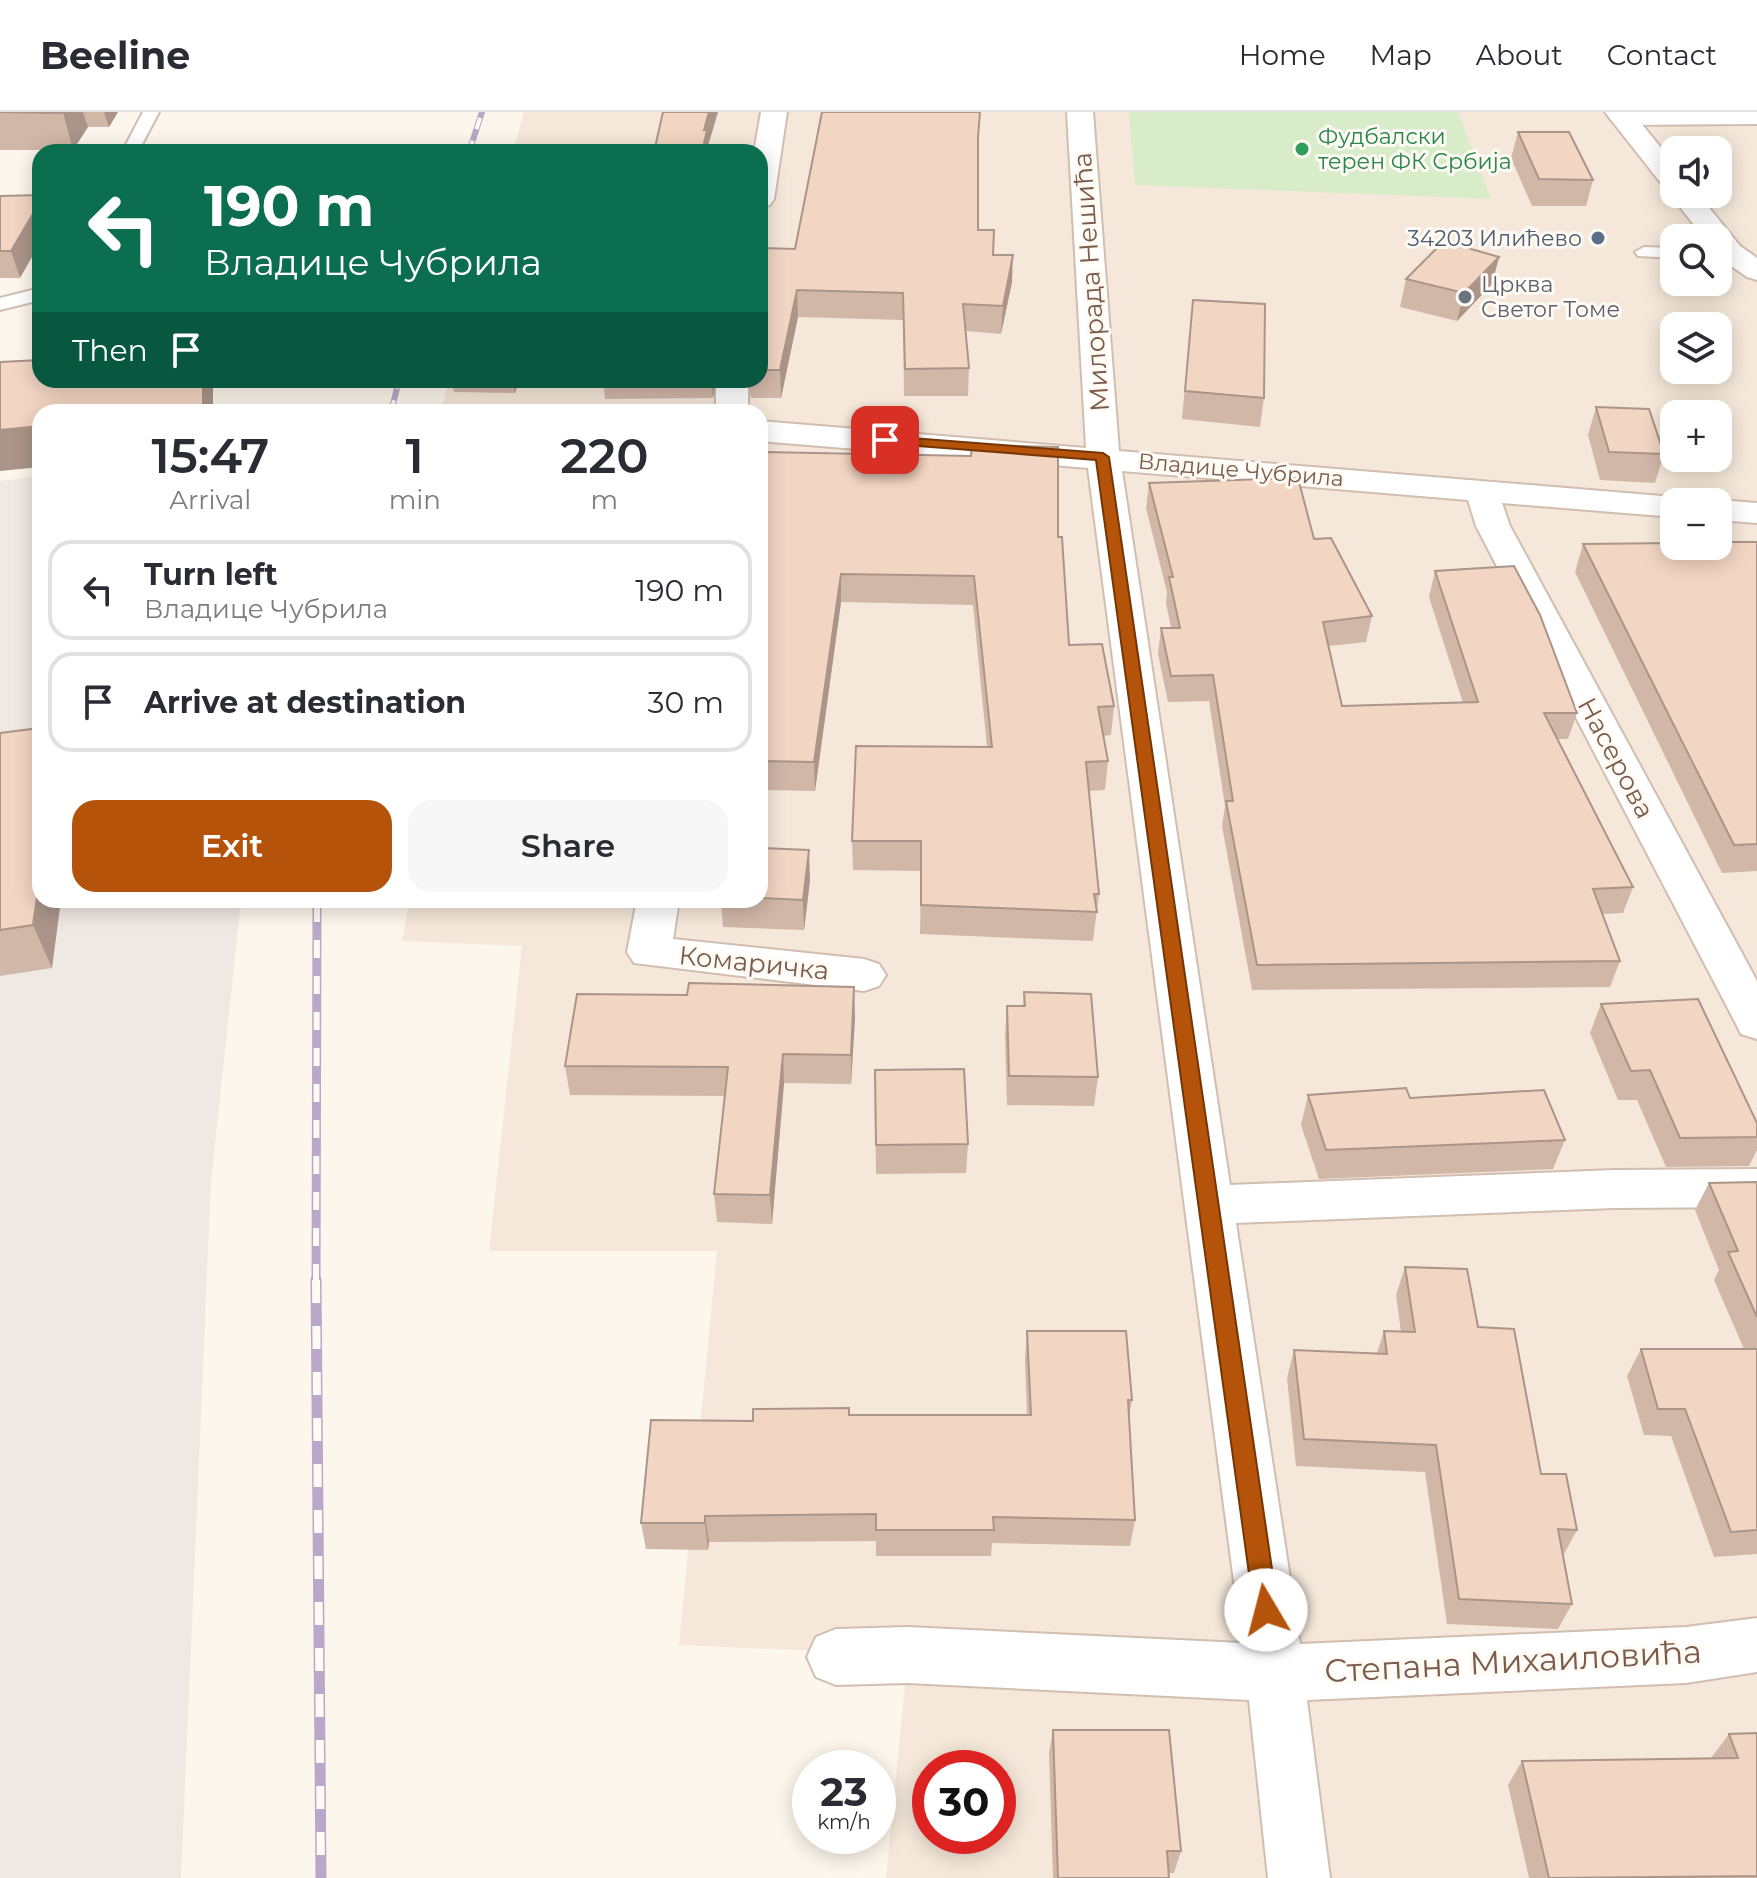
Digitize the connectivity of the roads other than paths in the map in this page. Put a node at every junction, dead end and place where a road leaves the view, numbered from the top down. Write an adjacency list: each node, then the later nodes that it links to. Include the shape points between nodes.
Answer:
1 (151, 112): 6 (lane)
2 (774, 112): 7 (street)
3 (1080, 112): 16 (street, Милорада Нешића)
4 (1620, 114): 5 (street); 8 (street)
5 (1757, 116)
6 (134, 144)
7 (768, 149)
8 (1660, 164)
9 (1644, 252): 10 (lane)
10 (1660, 253)
11 (1732, 257): 12 (street)
12 (1757, 271)
13 (32, 296): 14 (lane)
14 (0, 304)
15 (768, 432): 16 (street, Владице Чубрила)
16 (1103, 457): 17 (street, Владице Чубрила); 25 (street, Милорада Нешића)
17 (1482, 492): 18 (street, Владице Чубрила); 23 (street, Насерова, via 1493,526)
18 (1660, 506)
19 (1732, 511): 20 (street)
20 (1757, 513)
21 (657, 908): 22 (street, Комаричка, via 649,952)
22 (864, 975)
23 (1757, 1022)
24 (1757, 1188): 25 (street)
25 (1210, 1205): 28 (street, Милорада Нешића)
26 (1757, 1645): 28 (street, Степана Михаиловића, via 1686,1655)
27 (836, 1657): 28 (street, Степана Михаиловића, via 908,1655)
28 (1275, 1673): 29 (street, Милорада Нешића)
29 (1299, 1878)

